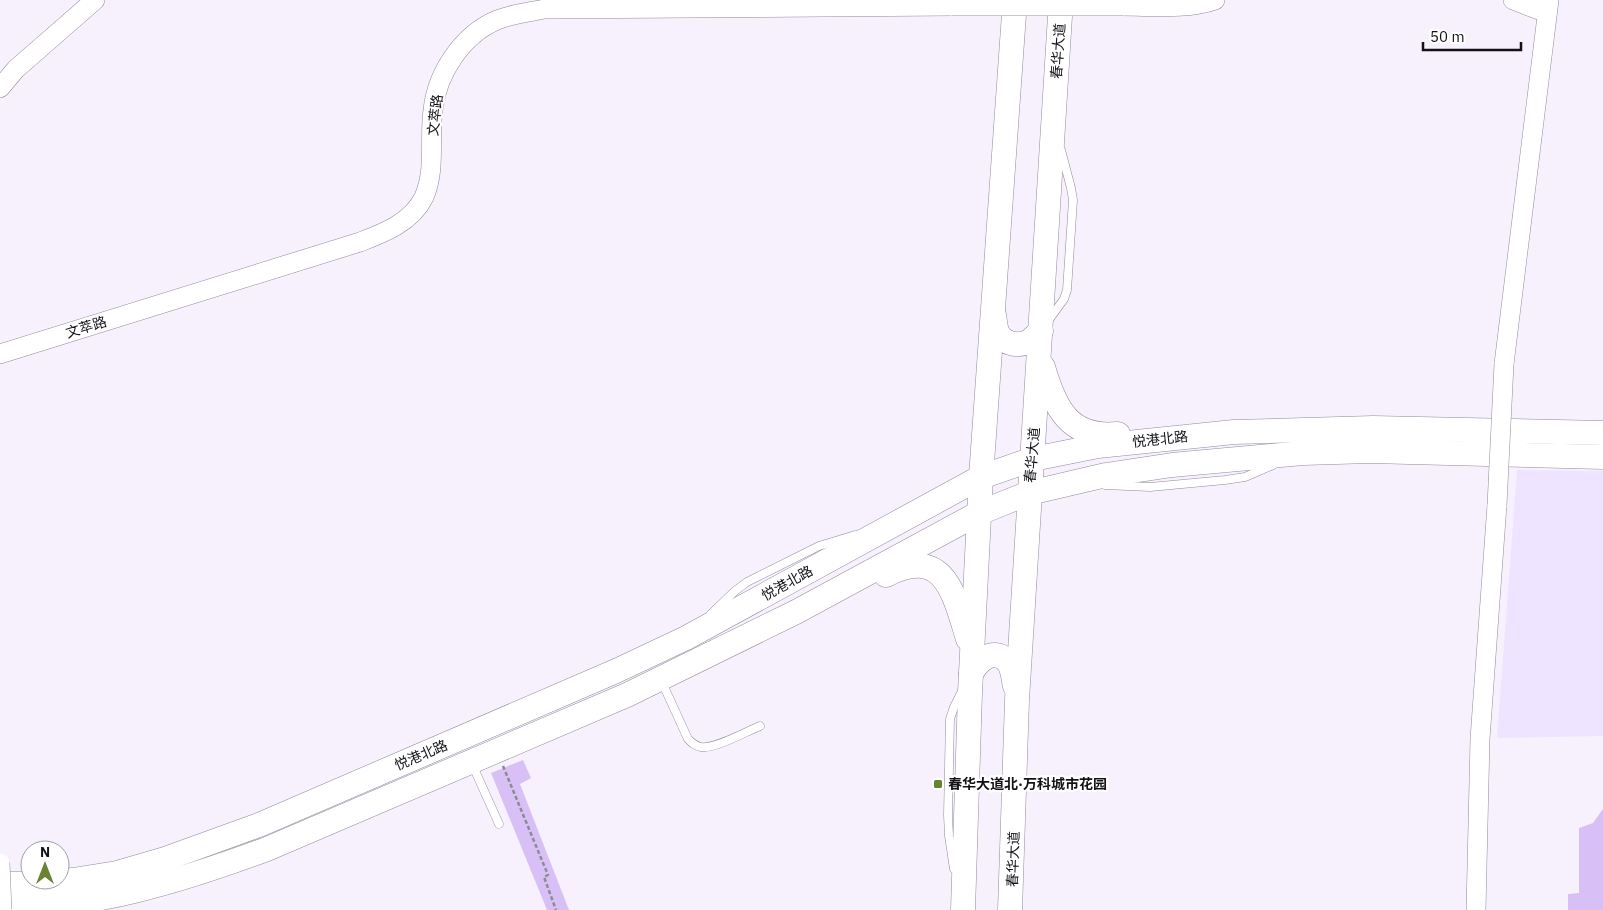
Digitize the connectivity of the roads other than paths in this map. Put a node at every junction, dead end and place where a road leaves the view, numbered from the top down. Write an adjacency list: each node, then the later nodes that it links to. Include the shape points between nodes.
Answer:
1 (94, 0): 7 (street, via 16,69)
2 (1014, 0): 8 (main road)
3 (1062, 0): 9 (main road, 春华大道)
4 (1215, 0): 10 (street, 文萃路, bridge, via 1177,6 546,9 520,13 497,20 477,32 461,46 447,68 433,109 430,177 424,198 409,217 388,231)
5 (1513, 0): 6 (street)
6 (1548, 6): 33 (street, bridge, via 1504,364 1480,739)
7 (0, 88)
8 (993, 311): 9 (main road, via 997,333 1009,343 1027,342); 16 (main road)
9 (1041, 331): 11 (main road, 春华大道)
10 (0, 354)
11 (1040, 356): 12 (main road, via 1055,402 1077,428 1110,434 1184,426); 15 (main road, 春华大道)
12 (1234, 432): 13 (main road, 悦港北路, via 1374,428); 15 (main road, 悦港北路, via 1098,446)
13 (1603, 433)
14 (1603, 457): 17 (main road, 悦港北路, via 1370,451 1303,453 1172,465 1106,475)
15 (1033, 459): 16 (main road, 悦港北路); 17 (main road, 春华大道)
16 (981, 477): 18 (main road); 29 (main road, 悦港北路, via 686,638 268,821 117,873 73,880)
17 (1029, 493): 18 (main road, 悦港北路); 22 (main road, 春华大道)
18 (979, 513): 19 (main road, 悦港北路); 20 (main road)
19 (796, 612): 20 (main road, via 842,597 900,568 925,567 937,572 953,592); 21 (main road, 悦港北路)
20 (972, 664): 22 (main road, via 976,665 988,656 1006,660 1012,671); 27 (lane, via 950,719 948,815); 31 (main road)
21 (660, 679): 23 (lane, via 692,744 713,746); 24 (main road, 悦港北路)
22 (1017, 700): 32 (main road, 春华大道)
23 (760, 726)
24 (471, 762): 25 (lane); 30 (main road, 悦港北路, via 219,867 124,894 74,904)
25 (499, 824)
26 (0, 863): 30 (street, bridge)
27 (955, 873)
28 (956, 882): 31 (lane)
29 (0, 884)
30 (1, 909)
31 (962, 910)
32 (1010, 910)
33 (1476, 910)

